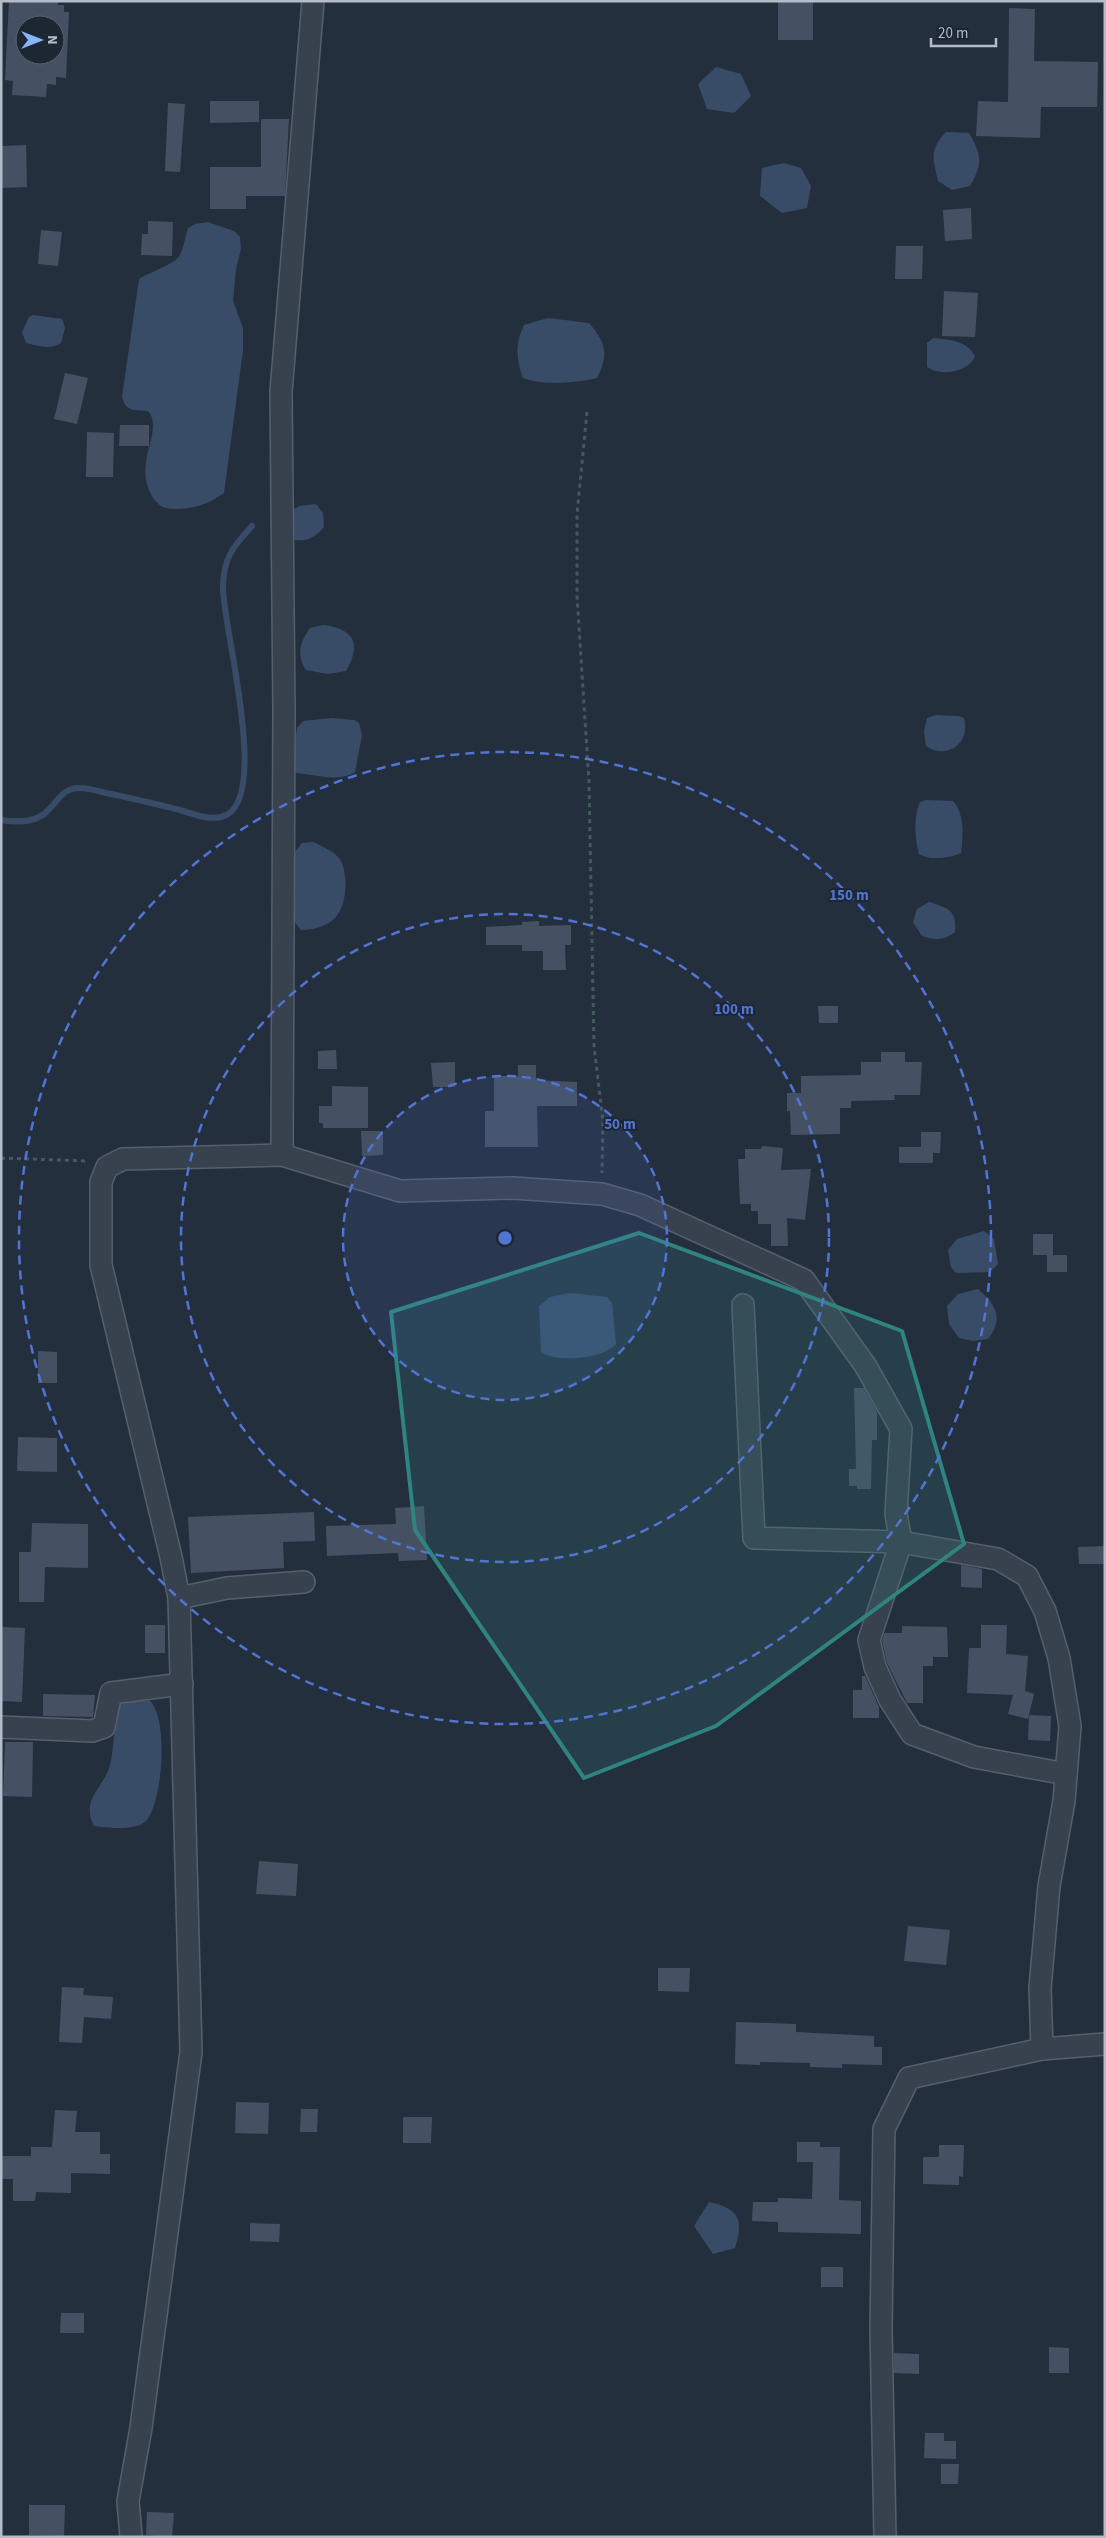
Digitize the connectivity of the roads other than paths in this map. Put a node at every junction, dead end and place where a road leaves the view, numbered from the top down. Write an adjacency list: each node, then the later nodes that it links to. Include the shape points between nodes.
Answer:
1 (313, 1): 2 (street, via 281,392 284,700)
2 (282, 1155): 4 (street, via 400,1191 513,1188 602,1194 640,1205 804,1280 865,1365 901,1429 896,1514); 6 (street, via 123,1159 107,1168 101,1182 101,1265 171,1556)
3 (743, 1305): 4 (street, via 754,1538)
4 (901, 1542): 9 (street, via 998,1559 1027,1576 1045,1611 1059,1658 1070,1726); 9 (street, via 869,1640 875,1668 890,1700 912,1734 974,1757)
5 (304, 1582): 6 (street, via 227,1588)
6 (178, 1598): 7 (street)
7 (182, 1684): 8 (street, via 111,1693 104,1727 92,1731); 12 (street, via 191,2052 141,2428 128,2501)
8 (1, 1727)
9 (1066, 1774): 11 (street, via 1049,1886 1041,1978)
10 (1105, 2044): 11 (street)
11 (1042, 2049): 13 (street, via 909,2078 884,2129 881,2329)
12 (131, 2537)
13 (885, 2537)

